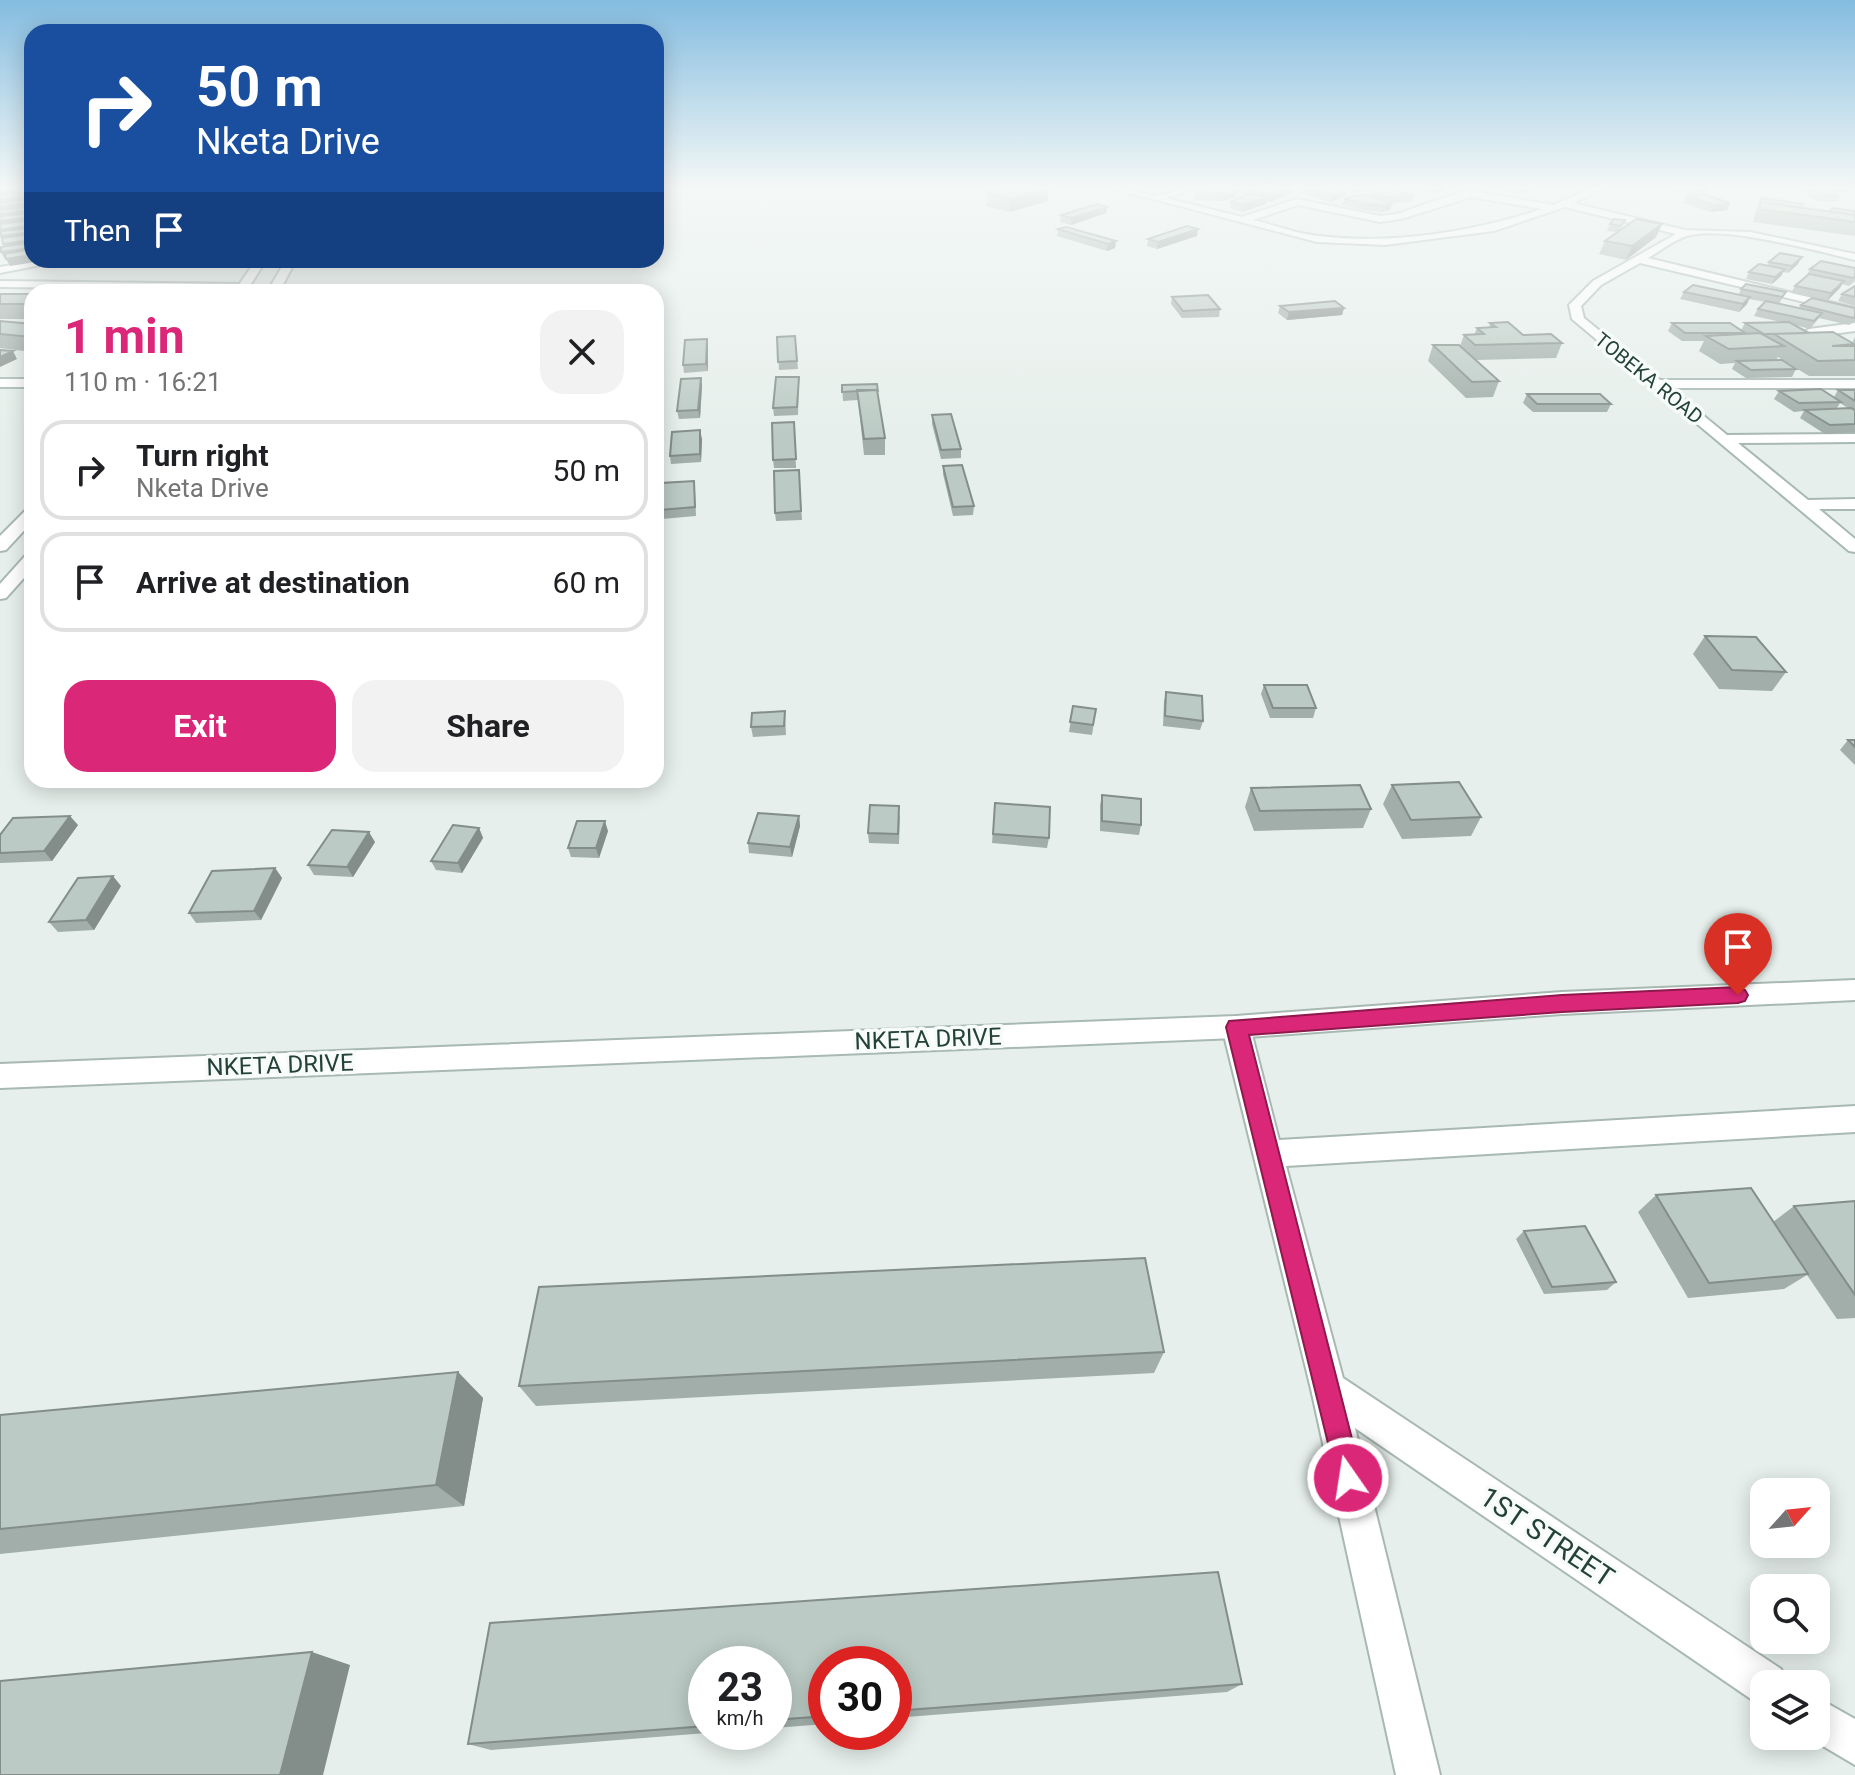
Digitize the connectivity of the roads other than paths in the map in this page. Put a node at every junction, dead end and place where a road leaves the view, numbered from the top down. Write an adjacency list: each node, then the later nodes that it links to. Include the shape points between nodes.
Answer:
1 (1621, 269): 10 (street, TOBEKA ROAD, via 1575,305 1578,319)
2 (1679, 269): 5 (street)
3 (0, 284): 4 (street)
4 (24, 285)
5 (1855, 311)
6 (1855, 327): 7 (street)
7 (1809, 333)
8 (0, 383): 9 (street)
9 (24, 383)
10 (1657, 384): 11 (street); 13 (street, TOBEKA ROAD)
11 (1855, 384)
12 (1855, 438): 13 (street)
13 (1723, 439): 15 (street, TOBEKA ROAD)
14 (1855, 504): 15 (street)
15 (1805, 505): 18 (street, TOBEKA ROAD)
16 (24, 521): 17 (street)
17 (0, 546)
18 (1855, 547)
19 (24, 568): 20 (street)
20 (0, 594)
21 (1855, 990): 22 (street, NKETA DRIVE, via 1562,1003)
22 (1236, 1027): 23 (street, NKETA DRIVE); 25 (street)
23 (0, 1076)
24 (1855, 1119): 25 (street)
25 (1268, 1154): 26 (street)
26 (1328, 1389): 27 (street, 1ST STREET); 30 (street)
27 (1750, 1673)
28 (1830, 1727): 29 (street)
29 (1855, 1744)
30 (1418, 1775)

